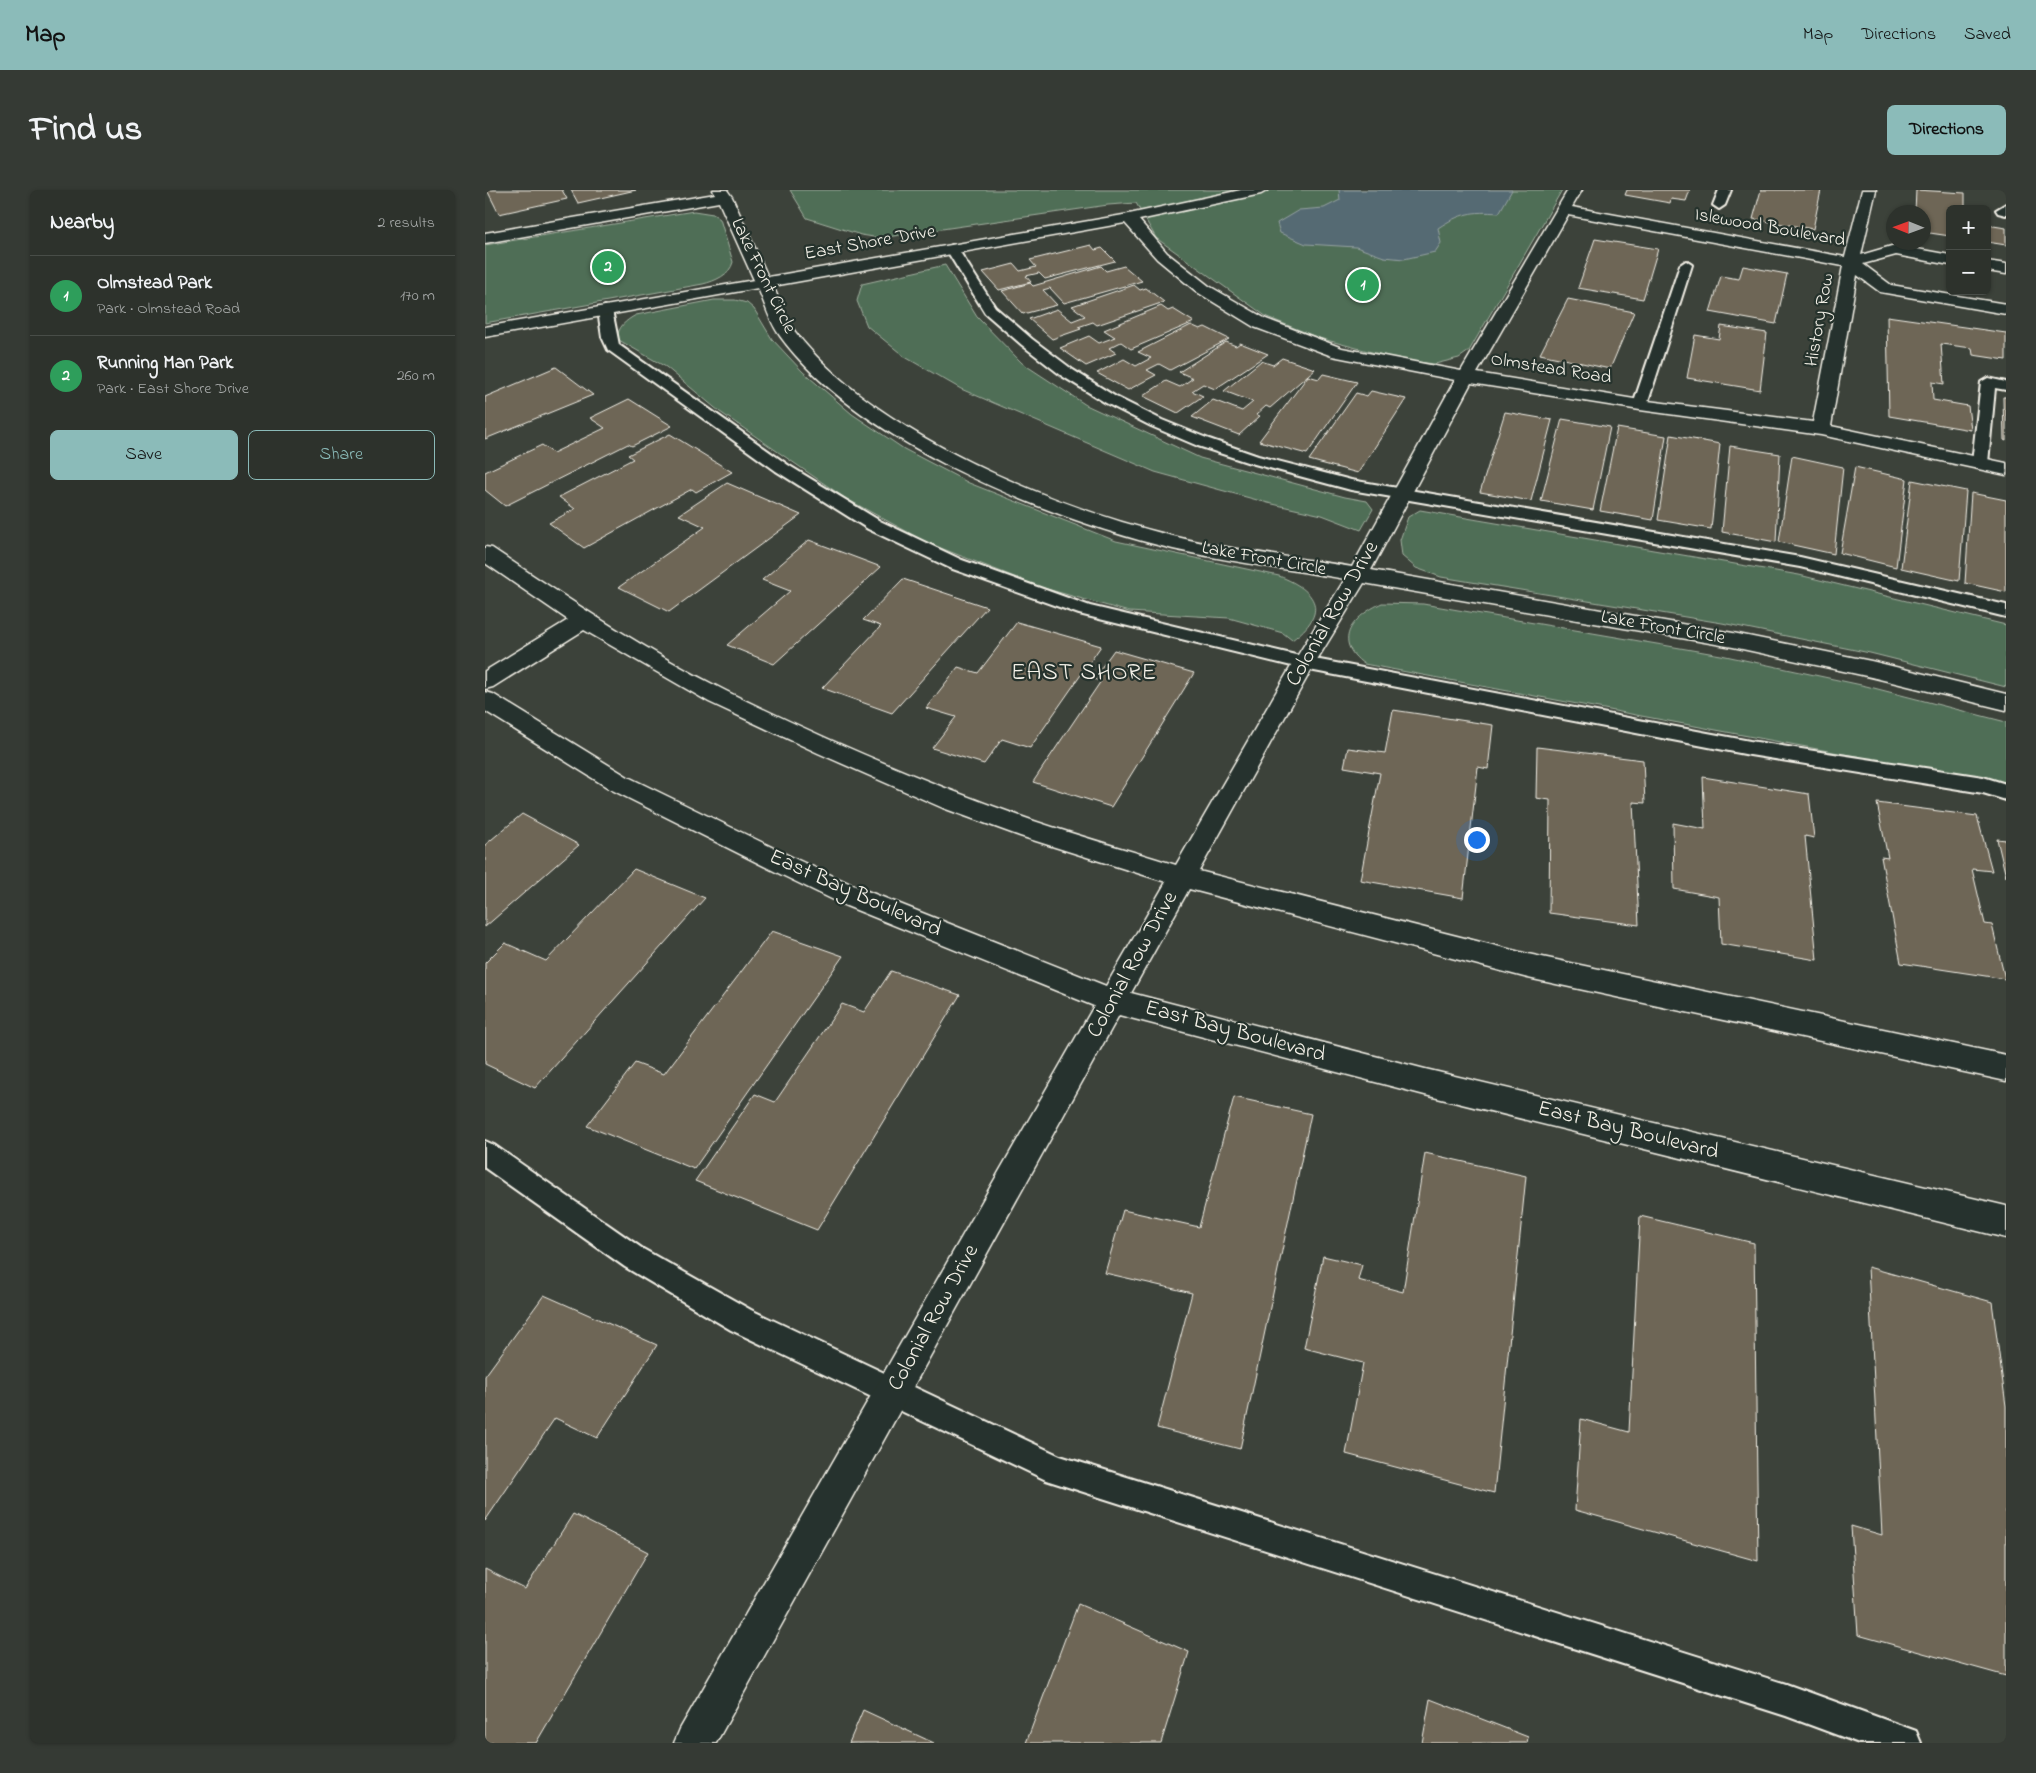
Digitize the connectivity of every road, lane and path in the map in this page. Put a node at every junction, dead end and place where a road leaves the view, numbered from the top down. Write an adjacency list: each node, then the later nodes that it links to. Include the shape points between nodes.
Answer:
1 (1261, 190): 7 (street, East Shore Drive)
2 (1725, 190): 6 (lane)
3 (1869, 190): 11 (street, History Row)
4 (723, 193): 8 (street); 15 (street, Lake Front Circle)
5 (1569, 200): 11 (street, Islewood Boulevard); 19 (street, Colonial Row Drive)
6 (1719, 205)
7 (1129, 218): 9 (street, East Shore Drive); 19 (street, Olmstead Road, via 1175,267 1203,289 1260,323 1338,352)
8 (485, 238)
9 (952, 249): 15 (street, East Shore Drive); 25 (lane, via 991,310 1057,368 1155,423 1253,460 1349,485)
10 (1946, 259): 11 (street, Islewood Boulevard, via 1895,250)
11 (1851, 263): 16 (street, Islewood Boulevard, via 1886,289); 22 (street, History Row)
12 (1686, 265): 21 (lane)
13 (1991, 267): 14 (street)
14 (2006, 269)
15 (763, 282): 17 (street, East Shore Drive); 27 (street, Lake Front Circle, via 787,334 822,372 873,414 960,465 1065,510 1175,543)
16 (2006, 309)
17 (605, 310): 18 (street, East Shore Drive); 30 (lane, via 610,343 617,350 782,468 874,525 956,564 1059,602 1151,628)
18 (485, 332)
19 (1466, 377): 21 (street, Olmstead Road); 25 (street, Colonial Row Drive)
20 (2006, 386): 23 (lane, via 1988,382)
21 (1640, 405): 22 (street, Olmstead Road)
22 (1821, 429): 23 (street, Olmstead Road)
23 (1980, 463): 24 (street, Olmstead Road)
24 (2006, 469)
25 (1401, 494): 27 (street, Colonial Row Drive); 28 (lane, via 1800,562)
26 (485, 553): 29 (street)
27 (1357, 576): 30 (street, Colonial Row Drive); 33 (street, Lake Front Circle, via 1733,640)
28 (2006, 611)
29 (584, 620): 31 (street); 35 (street, via 717,696 825,747 987,814)
30 (1305, 662): 34 (lane, via 1750,748 1983,785); 35 (street, Colonial Row Drive)
31 (485, 681)
32 (485, 700): 36 (street, East Bay Boulevard, via 619,782 805,874 862,901)
33 (2006, 702)
34 (2006, 792)
35 (1182, 877): 36 (street, Colonial Row Drive); 37 (street, via 1528,966)
36 (1113, 1001): 39 (street, East Bay Boulevard, via 1425,1082); 40 (street, Colonial Row Drive)
37 (2006, 1068)
38 (485, 1153): 40 (lane, via 634,1258 741,1320)
39 (2006, 1222)
40 (892, 1392): 41 (street, Colonial Row Drive); 42 (lane, via 1056,1470 1786,1700)
41 (694, 1743)
42 (1904, 1743)

